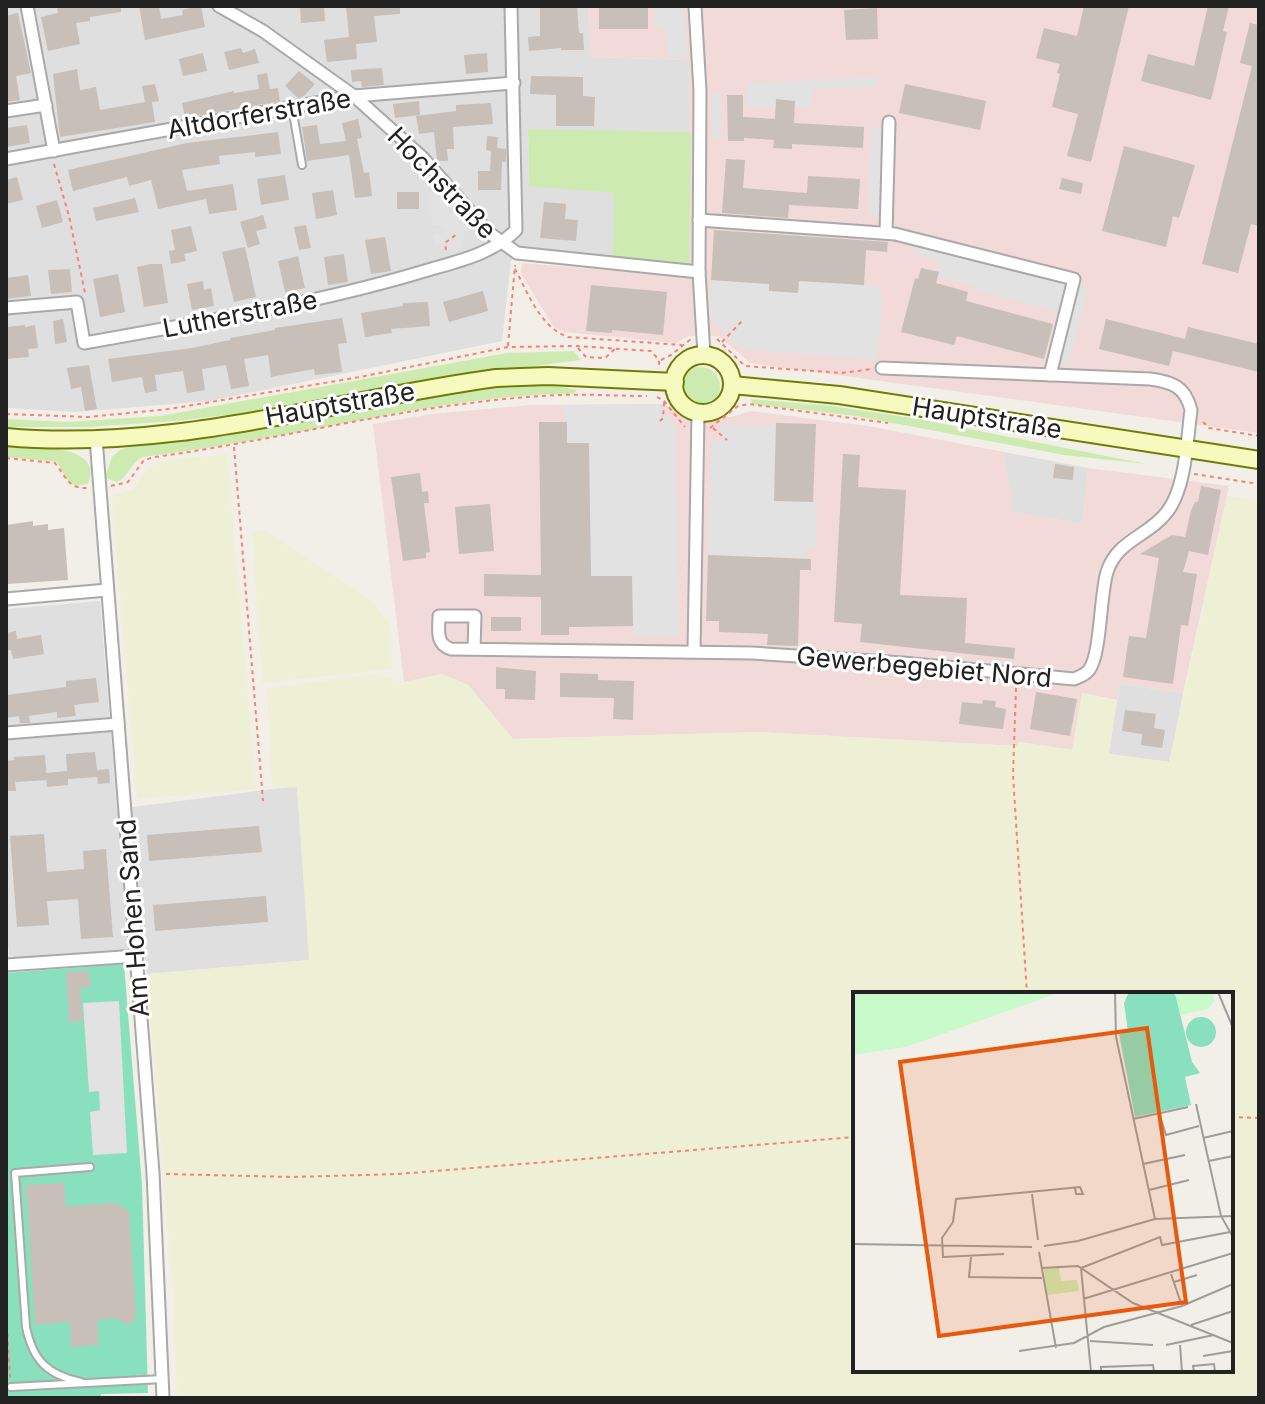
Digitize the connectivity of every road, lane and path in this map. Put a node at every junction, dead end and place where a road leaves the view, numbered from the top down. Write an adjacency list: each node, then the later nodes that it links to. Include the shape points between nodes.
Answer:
1 (27, 6): 7 (street)
2 (219, 6): 6 (street, Hochstraße)
3 (511, 6): 5 (street)
4 (695, 6): 14 (street)
5 (514, 83): 6 (street, Altdorferstraße); 17 (street, via 516,230)
6 (354, 96): 8 (street, Altdorferstraße); 17 (street, Hochstraße, via 422,157)
7 (46, 105): 9 (street); 11 (street)
8 (292, 107): 11 (street, Altdorferstraße); 13 (lane)
9 (6, 111)
10 (889, 122): 15 (street)
11 (52, 151): 12 (street, Altdorferstraße); 22 (path, via 87,301)
12 (6, 159)
13 (302, 165)
14 (699, 220): 15 (street); 21 (street)
15 (886, 233): 34 (street, via 1074,279)
16 (457, 234): 19 (path, via 445,243)
17 (502, 245): 18 (street, Hochstraße); 19 (street, Lutherstraße)
18 (517, 253): 20 (path); 21 (street, Hochstraße)
19 (448, 264): 22 (street, Lutherstraße, via 307,302 84,343)
20 (515, 269): 26 (path, via 558,334); 28 (path)
21 (699, 272): 30 (street)
22 (77, 302): 23 (street)
23 (6, 308)
24 (742, 321): 25 (path)
25 (721, 343)
26 (682, 345)
27 (576, 346): 28 (path); 29 (path); 29 (path, via 586,357 605,358)
28 (508, 347): 42 (path, via 169,409 88,417)
29 (617, 347): 31 (path, via 651,351)
30 (704, 355): 35 (main road, via 681,366); 36 (main road, via 727,368)
31 (659, 360)
32 (745, 366): 33 (path, via 842,373)
33 (882, 368): 34 (street)
34 (1050, 375): 40 (street, via 1170,382 1188,397)
35 (675, 382): 41 (main road, via 683,405); 48 (main road, Hauptstraße, via 496,378 192,430)
36 (732, 385): 41 (main road, via 717,409); 51 (main road, Hauptstraße, via 839,395)
37 (657, 396): 50 (path, via 529,397 430,409)
38 (664, 401): 43 (path)
39 (749, 404): 44 (path)
40 (1191, 410): 46 (path, via 1209,428); 51 (street)
41 (698, 413): 60 (street)
42 (6, 414)
43 (660, 421)
44 (888, 423)
45 (712, 427): 49 (path)
46 (1259, 436)
47 (6, 437): 48 (main road, Hauptstraße)
48 (96, 438): 56 (street, Am Hohen Sand)
49 (727, 440)
50 (234, 446): 56 (path, via 144,460 128,482); 64 (path)
51 (1185, 449): 53 (main road, Hauptstraße); 54 (street, Gewerbegebiet Nord)
52 (6, 458): 56 (path, via 50,461 73,486)
53 (1259, 460)
54 (1181, 473): 55 (path); 60 (street, Gewerbegebiet Nord, via 1166,513 1115,554 1107,570 1093,663 1074,679)
55 (1259, 484)
56 (99, 487): 57 (street, Am Hohen Sand)
57 (107, 590): 58 (street); 62 (street, Am Hohen Sand)
58 (6, 599)
59 (474, 649): 60 (street, Gewerbegebiet Nord)
60 (694, 651)
61 (1016, 689): 67 (path, via 1013,775)
62 (118, 724): 63 (street); 65 (street, Am Hohen Sand)
63 (6, 733)
64 (263, 801)
65 (137, 956): 66 (street); 72 (street, Am Hohen Sand)
66 (6, 965)
67 (1027, 992)
68 (1233, 1117): 69 (path)
69 (1259, 1118)
70 (853, 1137): 72 (path, via 398,1174)
71 (90, 1167): 76 (lane, via 15,1173 29,1345 47,1368)
72 (153, 1173): 75 (street, Am Hohen Sand)
73 (6, 1310): 74 (path)
74 (7, 1341): 77 (path)
75 (163, 1379): 76 (lane); 78 (street, Am Hohen Sand)
76 (81, 1382): 77 (lane)
77 (11, 1387)
78 (163, 1398)

